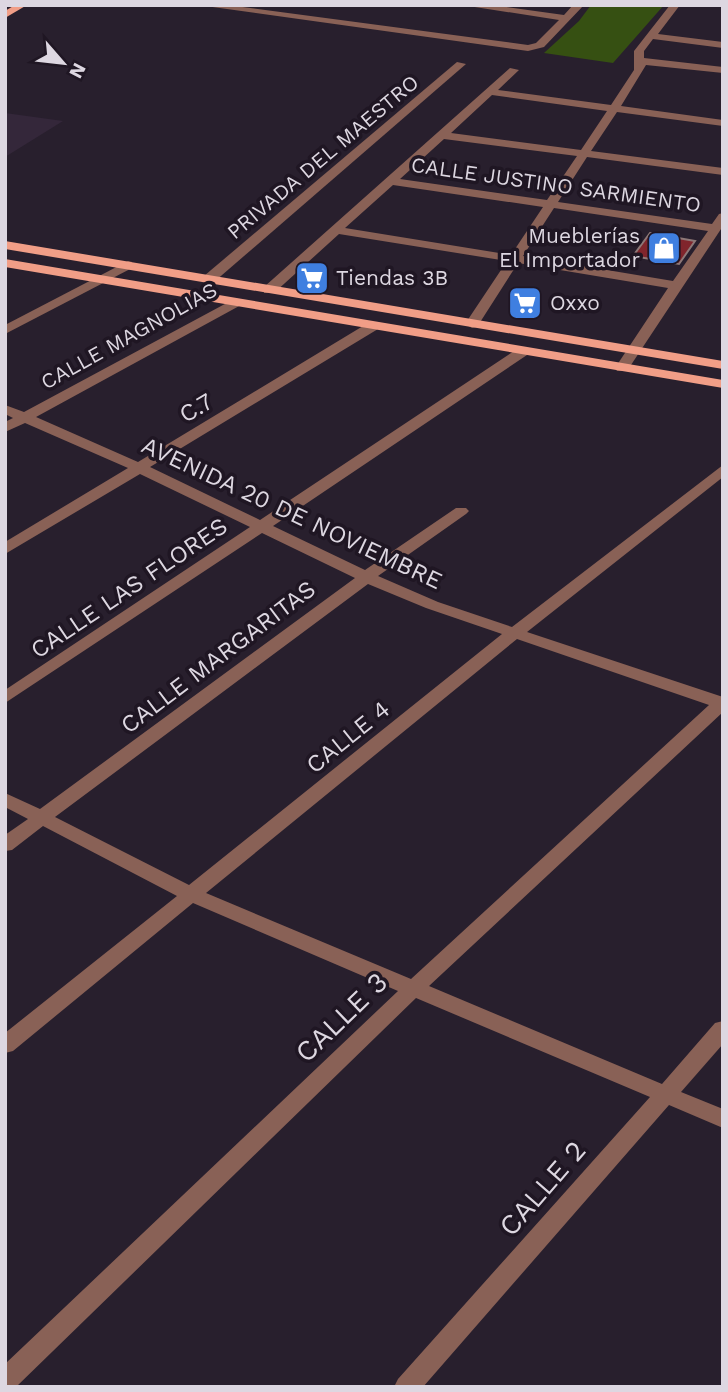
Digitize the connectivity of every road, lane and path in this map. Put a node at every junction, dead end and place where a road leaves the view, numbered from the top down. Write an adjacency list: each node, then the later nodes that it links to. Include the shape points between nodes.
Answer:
1 (22, 5): 6 (main road)
2 (203, 5): 7 (street, via 535,48)
3 (467, 5): 7 (street)
4 (579, 5): 7 (street)
5 (675, 5): 8 (street)
6 (5, 15)
7 (568, 18)
8 (652, 36): 9 (street); 10 (street, via 638,54)
9 (723, 45)
10 (641, 61): 13 (street); 15 (street)
11 (461, 64): 30 (street, PRIVADA DEL MAESTRO)
12 (514, 70): 14 (street)
13 (723, 70)
14 (490, 92): 15 (street); 17 (street)
15 (615, 109): 16 (street); 18 (street)
16 (723, 123)
17 (443, 135): 18 (street); 20 (street)
18 (584, 154): 19 (street); 21 (street)
19 (723, 172)
20 (391, 181): 21 (street, CALLE JUSTINO SARMIENTO); 23 (street)
21 (552, 204): 22 (street, CALLE JUSTINO SARMIENTO); 25 (street)
22 (719, 222): 31 (street)
23 (336, 230): 25 (street); 32 (street)
24 (5, 245): 27 (main road)
25 (517, 258): 31 (street); 34 (street)
26 (12, 264): 28 (street); 29 (main road)
27 (128, 265): 29 (street); 30 (main road)
28 (5, 271)
29 (105, 278): 33 (main road); 36 (street)
30 (209, 279): 32 (main road)
31 (676, 285): 37 (street)
32 (269, 290): 34 (main road)
33 (236, 302): 35 (main road); 43 (street, CALLE MAGNOLIAS)
34 (472, 324): 37 (main road)
35 (373, 326): 38 (main road); 45 (street, C.7)
36 (5, 330)
37 (631, 351): 39 (main road); 40 (street)
38 (522, 352): 40 (main road); 48 (street, CALLE LAS FLORES)
39 (723, 365)
40 (622, 368): 41 (main road)
41 (723, 384)
42 (5, 409): 43 (street, AVENIDA 20 DE NOVIEMBRE)
43 (25, 417): 44 (street, CALLE MAGNOLIAS); 45 (street, AVENIDA 20 DE NOVIEMBRE)
44 (5, 428)
45 (141, 468): 48 (street, AVENIDA 20 DE NOVIEMBRE); 49 (street, C.7)
46 (723, 469): 51 (street, CALLE 4)
47 (461, 511): 50 (street, CALLE MARGARITAS)
48 (263, 525): 50 (street, AVENIDA 20 DE NOVIEMBRE); 52 (street, CALLE LAS FLORES)
49 (5, 549)
50 (366, 577): 51 (street, AVENIDA 20 DE NOVIEMBRE); 55 (street, CALLE MARGARITAS)
51 (513, 634): 53 (street, AVENIDA 20 DE NOVIEMBRE); 57 (street, CALLE 4)
52 (5, 698)
53 (722, 704): 58 (street, CALLE 3)
54 (5, 799): 55 (street)
55 (42, 817): 56 (street, CALLE MARGARITAS); 57 (street)
56 (5, 845)
57 (192, 895): 58 (street); 60 (street, CALLE 4)
58 (412, 990): 61 (street); 63 (street, CALLE 3)
59 (723, 1029): 61 (street, CALLE 2)
60 (5, 1045)
61 (665, 1094): 62 (street); 64 (street, CALLE 2)
62 (723, 1119)
63 (5, 1381)
64 (407, 1387)

